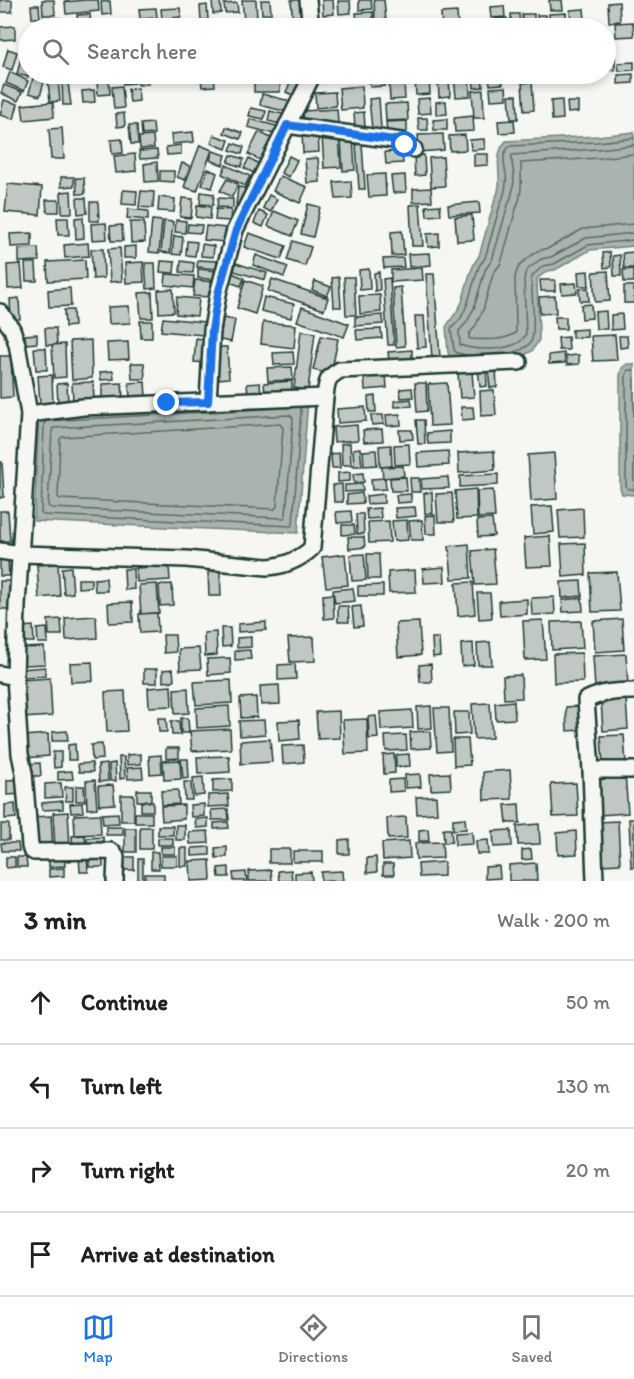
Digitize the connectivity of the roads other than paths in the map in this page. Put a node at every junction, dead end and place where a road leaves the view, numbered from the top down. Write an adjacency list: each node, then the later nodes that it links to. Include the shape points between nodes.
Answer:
1 (308, 0): 2 (street)
2 (310, 18)
3 (308, 84): 4 (street)
4 (287, 125): 5 (street, via 401,141); 9 (street, via 236,230 212,330)
5 (414, 149)
6 (0, 312): 10 (street, via 17,344)
7 (519, 362): 8 (street, via 340,370 326,383)
8 (325, 397): 9 (street); 12 (street, via 312,548 296,560 267,567 186,559)
9 (208, 402): 10 (street, via 83,407)
10 (29, 414): 12 (street)
11 (0, 551): 12 (street)
12 (21, 554): 14 (street)
13 (0, 674): 14 (street)
14 (15, 677): 18 (street, via 31,850 114,853)
15 (634, 691): 16 (street, via 596,694 586,700)
16 (591, 770): 17 (street); 19 (street)
17 (634, 770)
18 (115, 881)
19 (596, 881)

